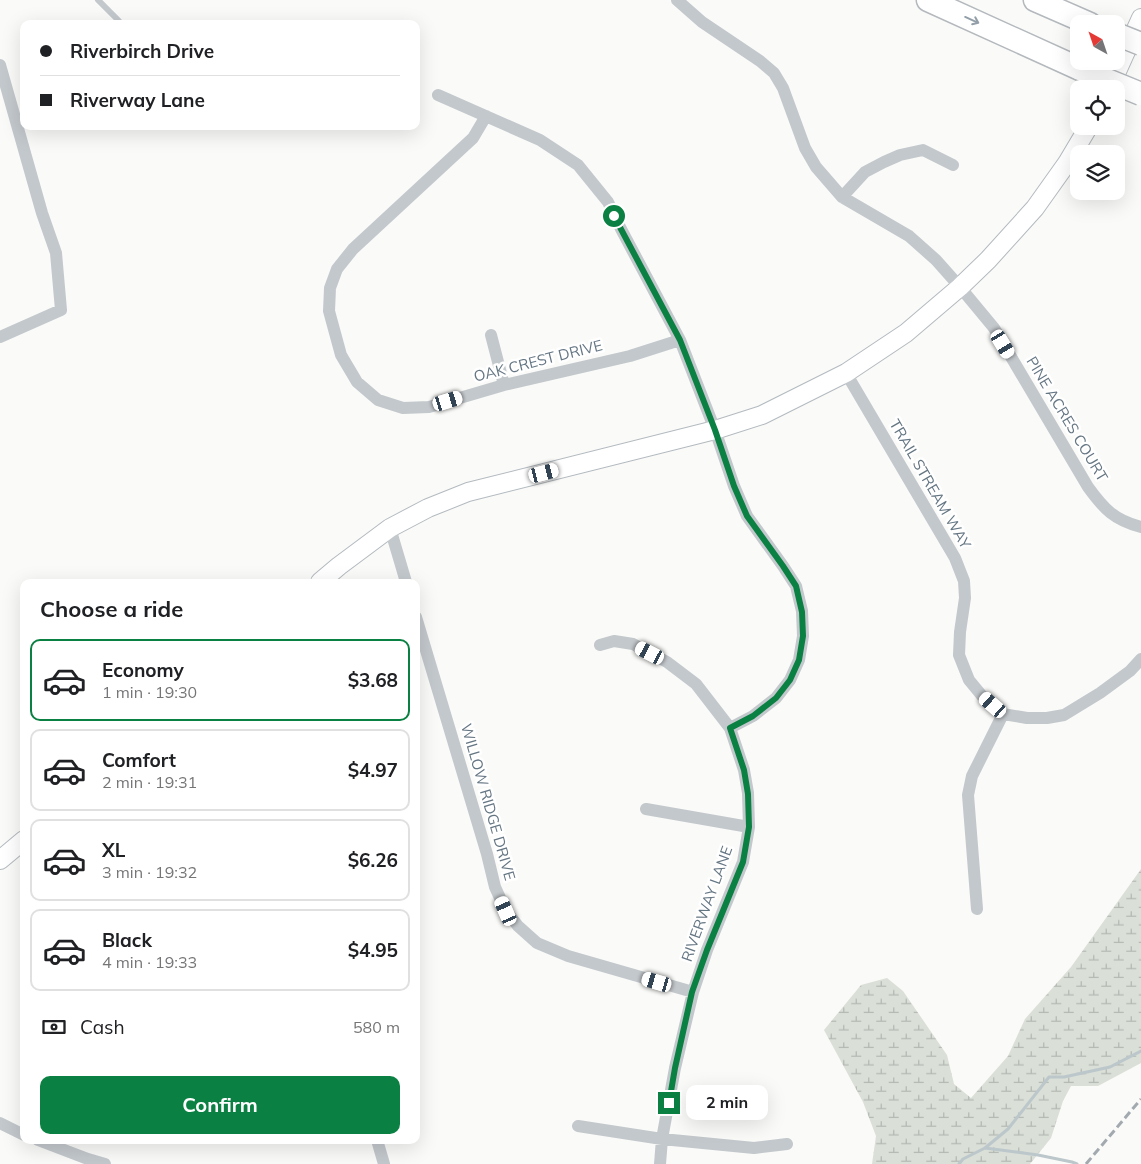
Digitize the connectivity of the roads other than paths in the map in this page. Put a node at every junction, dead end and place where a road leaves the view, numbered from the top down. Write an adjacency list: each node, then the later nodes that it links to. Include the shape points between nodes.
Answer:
1 (98, 0): 7 (lane)
2 (677, 0): 17 (street, PINE ACRES COURT, via 702,22 774,73 783,88 805,148 816,168)
3 (928, 0): 12 (highway, one-way to 12, bridge)
4 (1034, 0): 5 (highway)
5 (1070, 15)
6 (1141, 18): 11 (street)
7 (119, 20)
8 (1125, 38): 9 (highway, bridge)
9 (1141, 44)
10 (0, 65): 20 (street, via 56,253 61,310)
11 (1114, 80)
12 (1141, 94)
13 (438, 95): 14 (street)
14 (486, 116): 21 (street, via 540,140 578,165 608,202); 23 (street, OAK CREST DRIVE, via 474,138 353,249 337,269 330,288 329,311 341,355 356,382 378,400 403,408 430,407)
15 (1084, 135): 18 (street, via 1035,208)
16 (953, 165): 17 (street, via 923,150 900,155 865,172)
17 (842, 197): 18 (street, PINE ACRES COURT, via 909,236)
18 (960, 287): 22 (street, via 906,333); 25 (street, PINE ACRES COURT, via 994,328 1100,503 1118,519)
19 (491, 335): 23 (street)
20 (0, 337)
21 (680, 340): 23 (street, OAK CREST DRIVE, via 630,356); 24 (street)
22 (846, 373): 24 (street, via 762,415); 32 (street, TRAIL STREAM WAY, via 956,558 964,581 965,598 959,655 969,680)
23 (504, 385)
24 (715, 430): 26 (street, via 468,492); 33 (street, via 747,516 796,586 802,612 799,660 790,680 776,698 753,716)
25 (1141, 527)
26 (390, 528): 27 (street); 28 (street)
27 (324, 579)
28 (405, 579)
29 (420, 631): 39 (street, WILLOW RIDGE DRIVE, via 495,887 506,911 537,942 568,956)
30 (600, 645): 33 (street, RIVERWAY LANE, via 614,641 633,644 667,662 696,684)
31 (1141, 659): 32 (street, via 1130,672 1064,716 1027,718)
32 (1003, 714): 38 (street, via 972,776 968,795)
33 (730, 728): 35 (street, RIVERWAY LANE, via 744,770)
34 (646, 809): 35 (street)
35 (749, 827): 39 (street, RIVERWAY LANE, via 743,862)
36 (20, 843): 37 (street)
37 (0, 860)
38 (977, 909)
39 (692, 992): 43 (street, RIVERWAY LANE)
40 (0, 1124): 42 (street)
41 (578, 1126): 43 (street)
42 (20, 1132)
43 (662, 1139): 46 (street, via 754,1148); 49 (street, RIVERWAY LANE)
44 (49, 1144): 47 (street)
45 (378, 1144): 48 (street)
46 (788, 1144)
47 (104, 1164)
48 (384, 1164)
49 (660, 1164)

